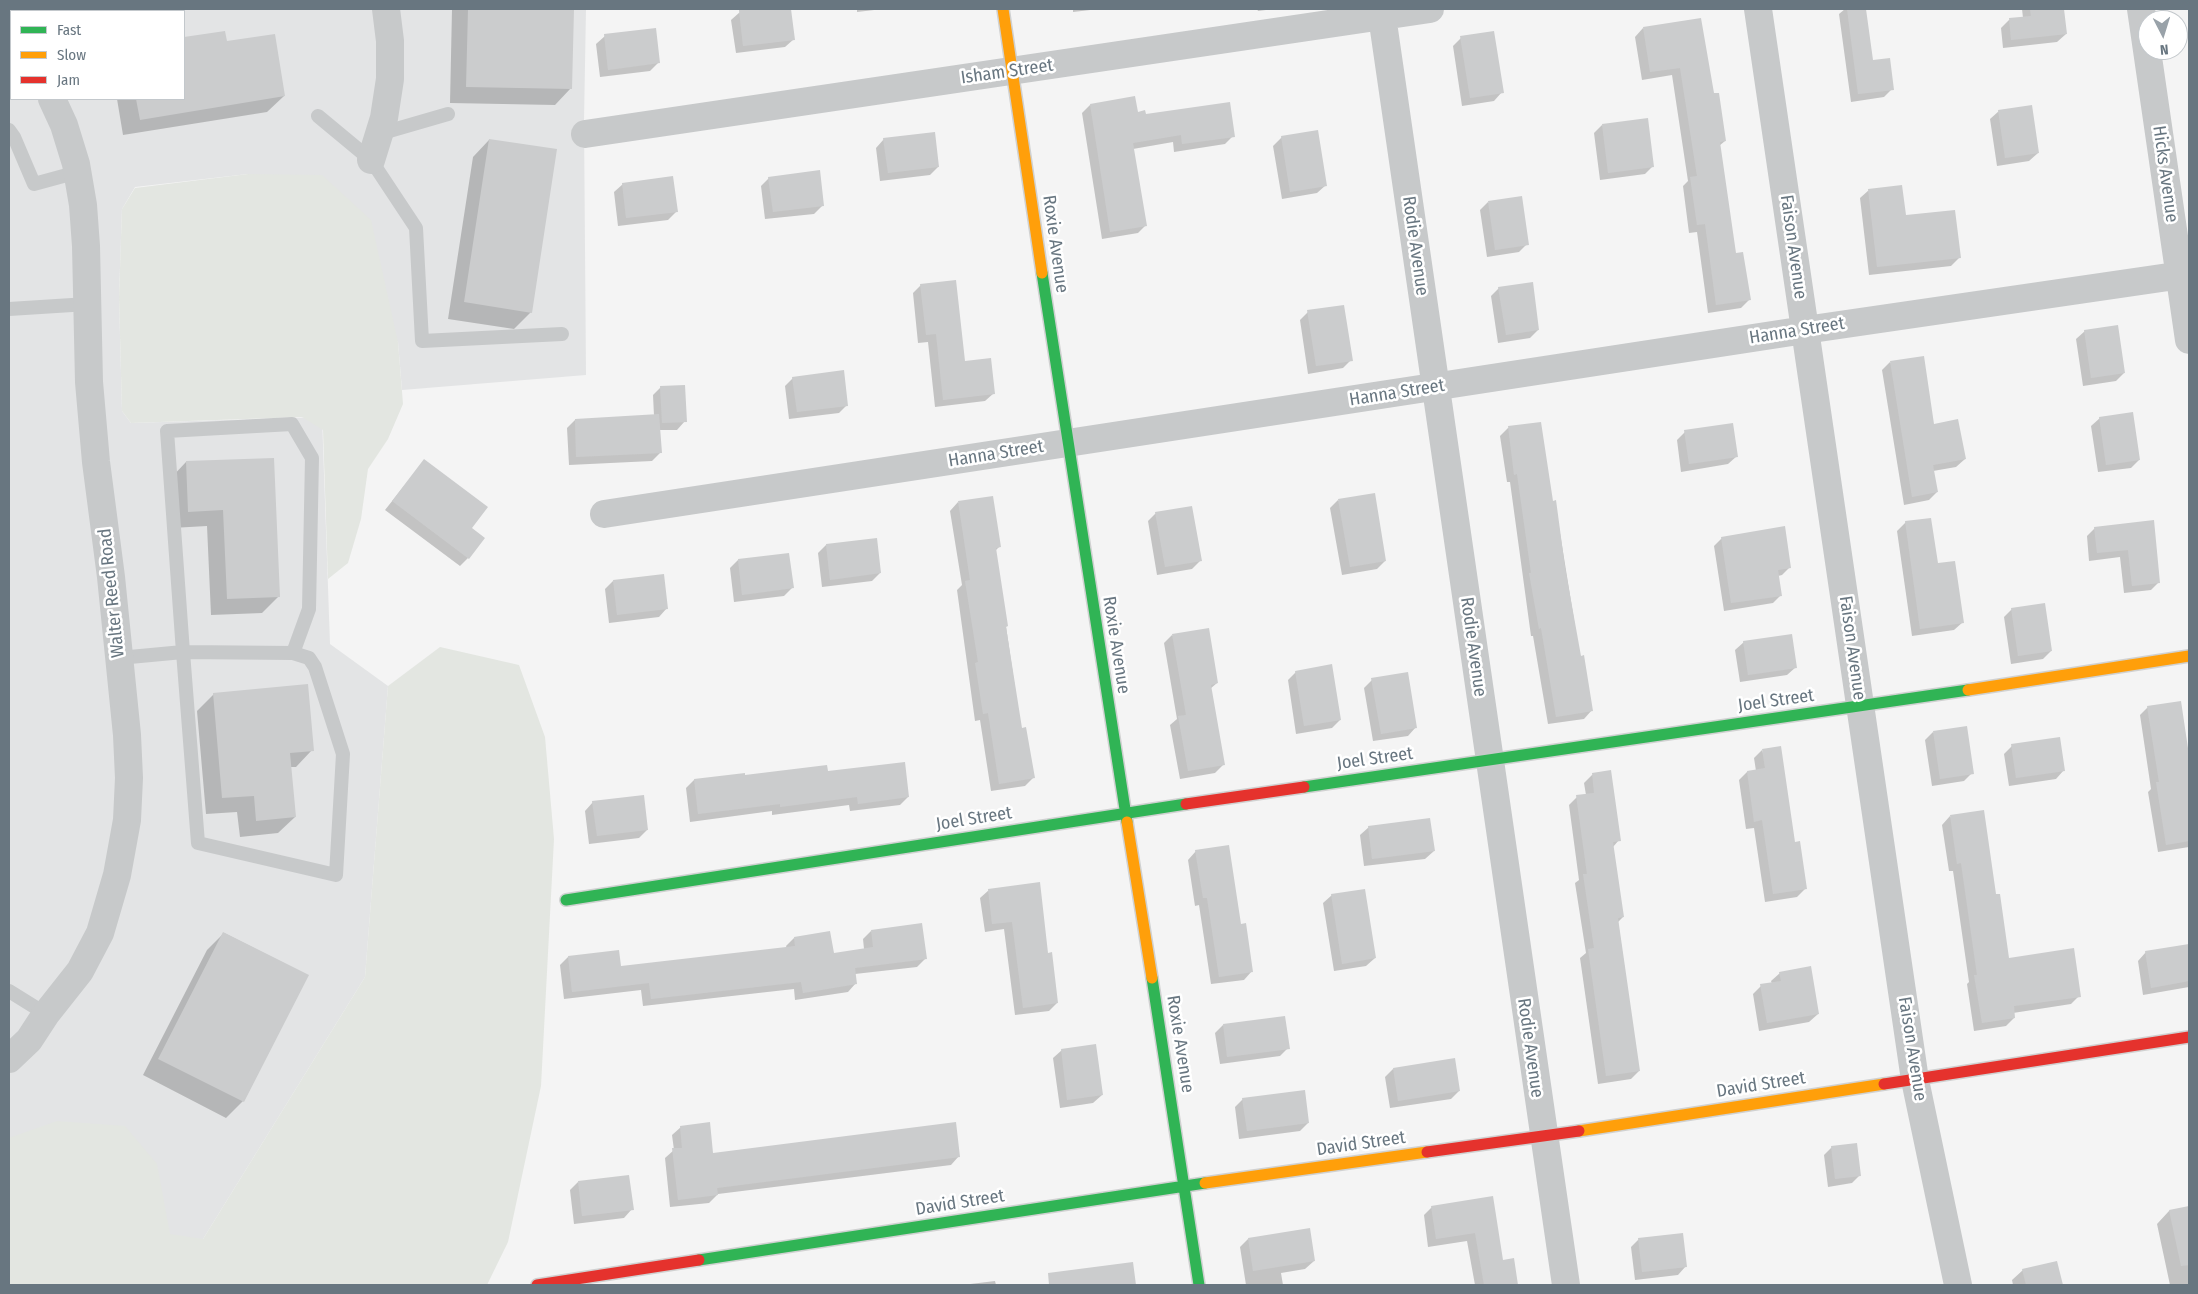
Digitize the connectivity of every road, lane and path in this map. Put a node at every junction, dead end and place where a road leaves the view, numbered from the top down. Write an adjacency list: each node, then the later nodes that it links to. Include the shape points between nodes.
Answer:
1 (386, 9): 12 (street, via 390,79)
2 (1003, 9): 7 (street, Roxie Avenue)
3 (1430, 9): 6 (street, Isham Street)
4 (1758, 9): 19 (street, Faison Avenue)
5 (2141, 9): 16 (street, Hicks Avenue)
6 (1381, 12): 7 (street, Isham Street); 22 (street, Rodie Avenue)
7 (1012, 71): 13 (street, Isham Street); 23 (street, Roxie Avenue)
8 (52, 100): 15 (street, Walter Reed Road, via 64,125)
9 (448, 114): 12 (lane)
10 (318, 116): 14 (lane)
11 (9, 130): 15 (lane, via 34,184)
12 (379, 134): 14 (street)
13 (585, 134)
14 (370, 160): 20 (lane, via 416,228 422,340)
15 (78, 172): 17 (street, Walter Reed Road, via 84,205)
16 (2185, 274): 19 (street, Hanna Street); 21 (street, Hicks Avenue)
17 (88, 304): 18 (lane); 28 (street, Walter Reed Road, via 94,444)
18 (9, 309)
19 (1805, 330): 22 (street, Hanna Street); 29 (street, Faison Avenue)
20 (562, 334)
21 (2189, 340)
22 (1435, 387): 23 (street, Hanna Street); 30 (street, Rodie Avenue)
23 (1066, 443): 24 (street, Hanna Street); 31 (street, Roxie Avenue)
24 (604, 514)
25 (183, 652): 26 (lane); 26 (lane, via 198,843 336,875 343,754 315,667 309,658); 26 (lane, via 166,431 292,424 312,458 309,609); 28 (lane)
26 (293, 653)
27 (2189, 656): 29 (street, Joel Street)
28 (120, 658): 34 (street, Walter Reed Road, via 129,778 127,820 117,875 100,933 80,971)
29 (1860, 706): 30 (street, Joel Street); 37 (street, Faison Avenue)
30 (1489, 760): 31 (street, Joel Street); 38 (street, Rodie Avenue)
31 (1126, 813): 32 (street, Joel Street); 39 (street, Roxie Avenue)
32 (566, 900)
33 (9, 990): 34 (lane)
34 (46, 1014): 36 (street, Walter Reed Road, via 29,1040)
35 (2189, 1037): 37 (street, David Street)
36 (9, 1059)
37 (1915, 1080): 38 (street, David Street); 43 (street, Faison Avenue)
38 (1543, 1136): 39 (street, David Street); 42 (street, Rodie Avenue)
39 (1185, 1186): 40 (street, David Street); 41 (street, Roxie Avenue)
40 (537, 1285)
41 (1199, 1285)
42 (1566, 1285)
43 (1958, 1285)

